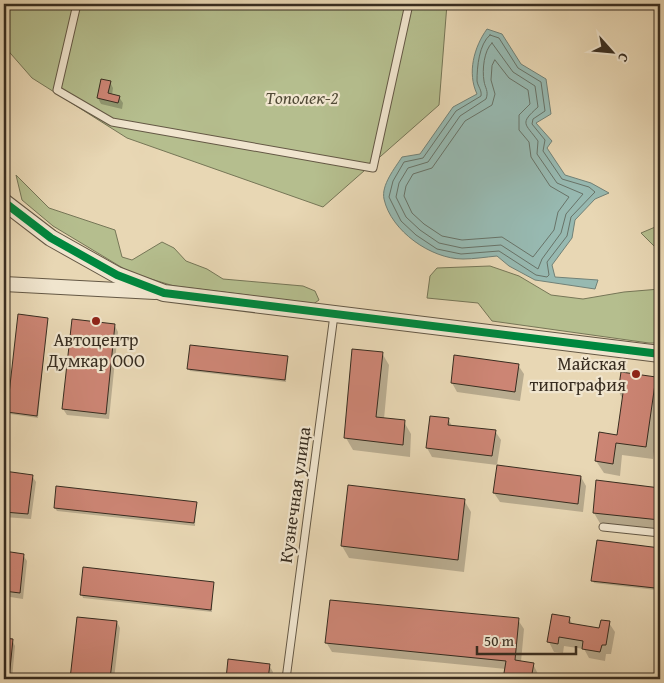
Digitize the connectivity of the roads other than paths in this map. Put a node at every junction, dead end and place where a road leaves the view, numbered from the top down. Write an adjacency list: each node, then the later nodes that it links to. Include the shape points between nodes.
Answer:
1 (77, 4): 2 (lane, via 57,90 112,122 373,168)
2 (409, 4)
3 (4, 202): 5 (street, via 51,238 117,275)
4 (4, 284): 5 (street)
5 (164, 293): 6 (street)
6 (334, 315): 7 (street); 10 (lane, Кузнечная улица)
7 (660, 354)
8 (603, 527): 9 (lane)
9 (660, 533)
10 (286, 679)

